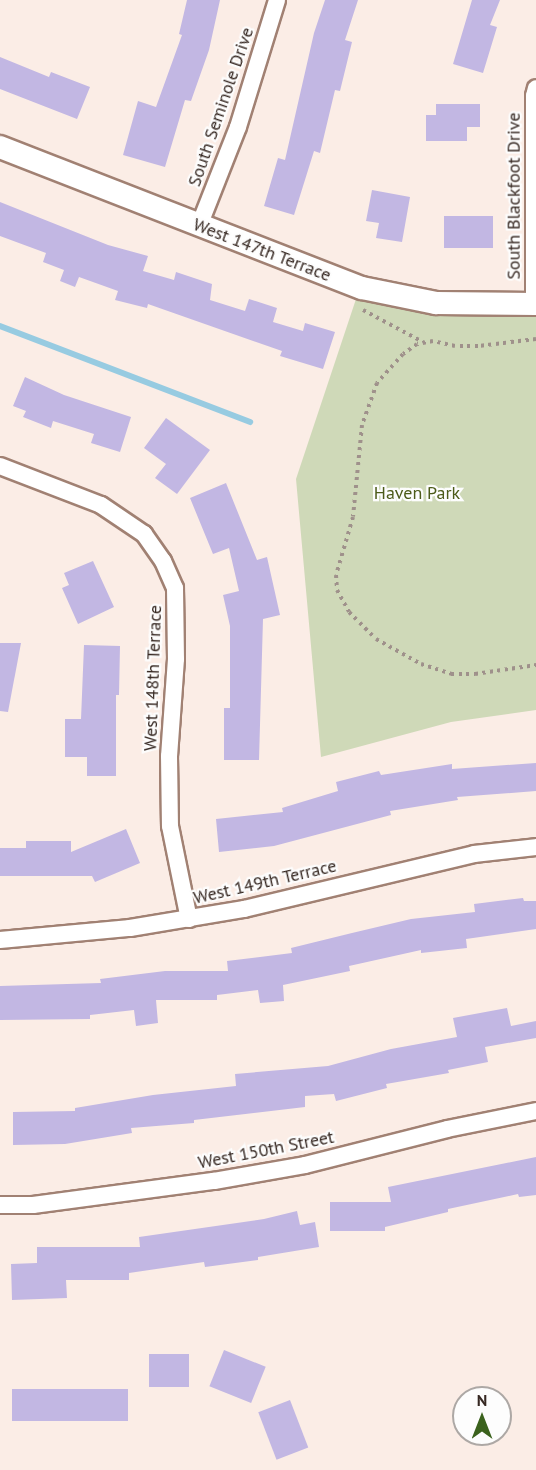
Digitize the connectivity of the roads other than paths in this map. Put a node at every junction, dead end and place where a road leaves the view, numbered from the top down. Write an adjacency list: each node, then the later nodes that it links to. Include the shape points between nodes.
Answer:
1 (277, 0): 4 (street, South Seminole Drive, via 238,127)
2 (536, 88): 5 (street, South Blackfoot Drive)
3 (0, 147): 4 (street, West 147th Terrace)
4 (199, 226): 5 (street, West 147th Terrace, via 362,288 436,303)
5 (535, 304)
6 (0, 466): 8 (street, West 148th Terrace, via 101,505 144,534 163,561 175,588 170,826)
7 (536, 848): 8 (street, West 149th Terrace, via 474,854)
8 (189, 919): 9 (street, West 149th Terrace)
9 (0, 940)
10 (536, 1111): 11 (street, West 150th Street, via 306,1165 33,1205)
11 (0, 1205)

